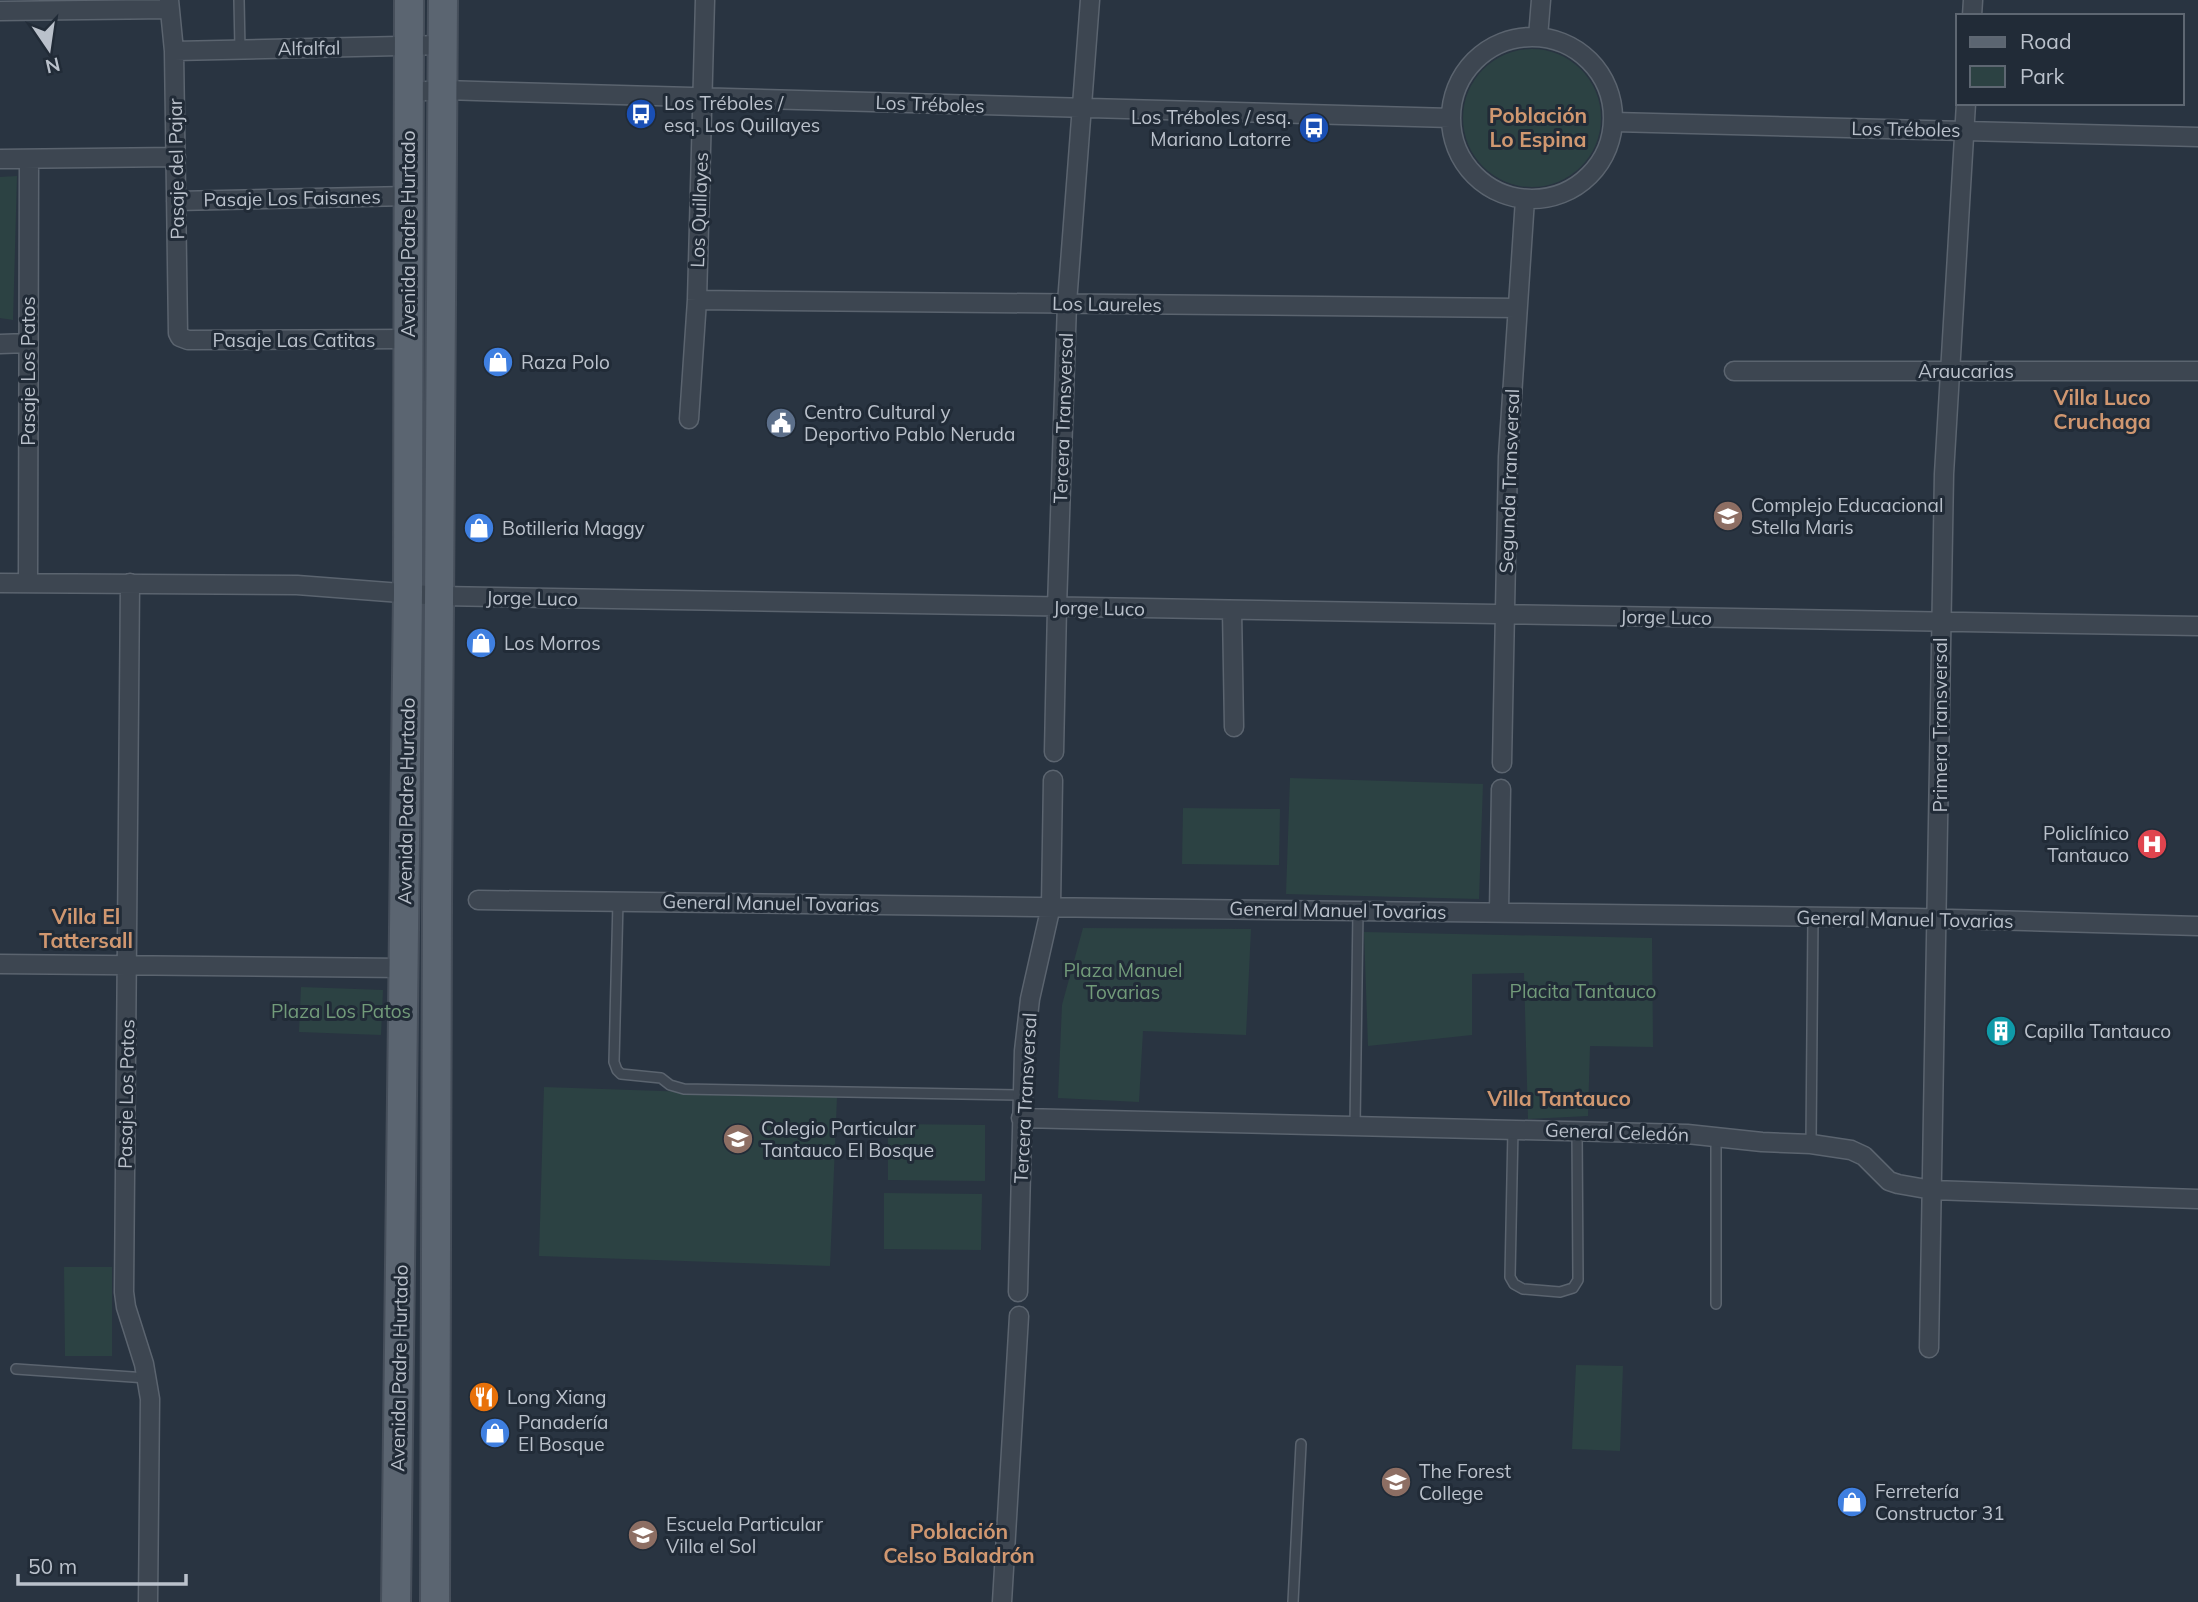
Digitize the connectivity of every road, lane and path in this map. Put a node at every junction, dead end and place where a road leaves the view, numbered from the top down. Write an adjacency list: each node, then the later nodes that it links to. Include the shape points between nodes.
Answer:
1 (239, 0): 12 (lane)
2 (409, 0): 10 (main road, Avenida Padre Hurtado)
3 (443, 0): 11 (main road, Avenida Padre Hurtado)
4 (705, 0): 16 (street, Los Quillayes)
5 (1090, 0): 18 (street, Tercera Transversal)
6 (1541, 0): 9 (street)
7 (169, 4): 8 (street); 13 (street, Pasaje del Pajar)
8 (0, 11)
9 (1538, 37): 19 (street, via 1499,44 1477,59 1460,80); 20 (street, via 1571,47 1598,69 1610,94)
10 (409, 45): 11 (street, Alfalfal); 12 (street, Alfalfal); 15 (main road, Avenida Padre Hurtado)
11 (444, 45): 14 (main road, Avenida Padre Hurtado)
12 (240, 49): 13 (street, Alfalfal)
13 (174, 51): 23 (street, Pasaje del Pajar)
14 (444, 90): 15 (street, Los Tréboles); 16 (street, Los Tréboles); 44 (main road, Avenida Padre Hurtado)
15 (409, 92): 26 (main road, Avenida Padre Hurtado)
16 (702, 97): 18 (street, Los Tréboles); 29 (street, Los Quillayes)
17 (1966, 105): 21 (street, Primera Transversal)
18 (1081, 108): 19 (street, Los Tréboles); 30 (street, Tercera Transversal)
19 (1451, 118): 27 (street, via 1456,148 1472,173 1496,191)
20 (1614, 122): 21 (street, Los Tréboles); 27 (street, via 1602,159 1586,179 1551,197)
21 (1964, 130): 22 (street, Los Tréboles); 37 (street, Primera Transversal)
22 (2198, 137)
23 (176, 157): 25 (street); 28 (street, Pasaje del Pajar)
24 (0, 159): 25 (street)
25 (29, 159): 34 (street, Pasaje Los Patos)
26 (409, 196): 28 (street, Pasaje Los Faisanes); 33 (main road, Avenida Padre Hurtado)
27 (1525, 199): 31 (street, Segunda Transversal)
28 (176, 201): 32 (street, Pasaje del Pajar)
29 (697, 300): 30 (street, Los Laureles); 39 (street, Los Quillayes)
30 (1067, 303): 31 (street, Los Laureles); 45 (street, Tercera Transversal)
31 (1517, 308): 47 (street, Segunda Transversal)
32 (180, 337): 33 (street, Pasaje Las Catitas)
33 (408, 339): 43 (main road, Avenida Padre Hurtado)
34 (28, 343): 35 (street); 40 (street, Pasaje Los Patos)
35 (0, 344)
36 (1734, 371): 37 (street, Araucarias)
37 (1949, 371): 38 (street, Araucarias); 48 (street, Primera Transversal)
38 (2198, 371)
39 (689, 419)
40 (29, 582): 41 (street, Jorge Luco); 42 (street, Jorge Luco)
41 (0, 583)
42 (130, 583): 43 (street, Jorge Luco); 64 (street, Pasaje Los Patos)
43 (408, 592): 44 (street, Jorge Luco); 65 (main road, Avenida Padre Hurtado)
44 (440, 596): 45 (street, Jorge Luco); 84 (main road, Avenida Padre Hurtado)
45 (1057, 607): 46 (street, Jorge Luco); 51 (street, Tercera Transversal)
46 (1232, 610): 47 (street, Jorge Luco); 50 (street)
47 (1505, 614): 48 (street, Jorge Luco); 52 (street, Segunda Transversal)
48 (1941, 621): 49 (street, Jorge Luco); 61 (street, Primera Transversal)
49 (2198, 626)
50 (1234, 727)
51 (1054, 752)
52 (1502, 763)
53 (1054, 780): 57 (street, Tercera Transversal)
54 (1501, 789): 59 (street)
55 (478, 900): 56 (street, General Manuel Tovarias)
56 (618, 901): 57 (street, General Manuel Tovarias); 66 (lane, via 614,1062 621,1073 661,1078 684,1089)
57 (1051, 906): 58 (street, General Manuel Tovarias); 66 (street, Tercera Transversal, via 1030,999)
58 (1358, 911): 59 (street, General Manuel Tovarias); 68 (lane)
59 (1499, 912): 60 (street, General Manuel Tovarias)
60 (1813, 917): 61 (street, General Manuel Tovarias); 72 (lane)
61 (1937, 919): 62 (street, General Manuel Tovarias); 73 (street, Primera Transversal)
62 (2198, 926)
63 (0, 964): 64 (street)
64 (127, 965): 65 (street); 80 (street, Pasaje Los Patos, via 124,1292)
65 (404, 968): 83 (main road, Avenida Padre Hurtado)
66 (1022, 1095): 67 (street, Tercera Transversal)
67 (1021, 1118): 68 (street, General Celedón); 75 (street, Tercera Transversal)
68 (1355, 1126): 69 (street, General Celedón)
69 (1514, 1129): 70 (street, General Celedón); 70 (lane, via 1510,1277 1522,1289 1560,1292 1578,1280)
70 (1577, 1130): 71 (street, General Celedón)
71 (1716, 1137): 72 (street, General Celedón); 76 (lane)
72 (1811, 1144): 73 (street, General Celedón, via 1850,1150 1864,1156 1889,1181)
73 (1932, 1190): 74 (street, General Celedón); 78 (street, Primera Transversal)
74 (2198, 1199)
75 (1018, 1292)
76 (1716, 1304)
77 (1019, 1316): 85 (street)
78 (1929, 1348)
79 (16, 1369): 80 (lane)
80 (147, 1378): 82 (street, Pasaje Los Patos, via 151,1419)
81 (1301, 1444): 86 (lane)
82 (148, 1602)
83 (396, 1602)
84 (435, 1602)
85 (1002, 1602)
86 (1293, 1602)

